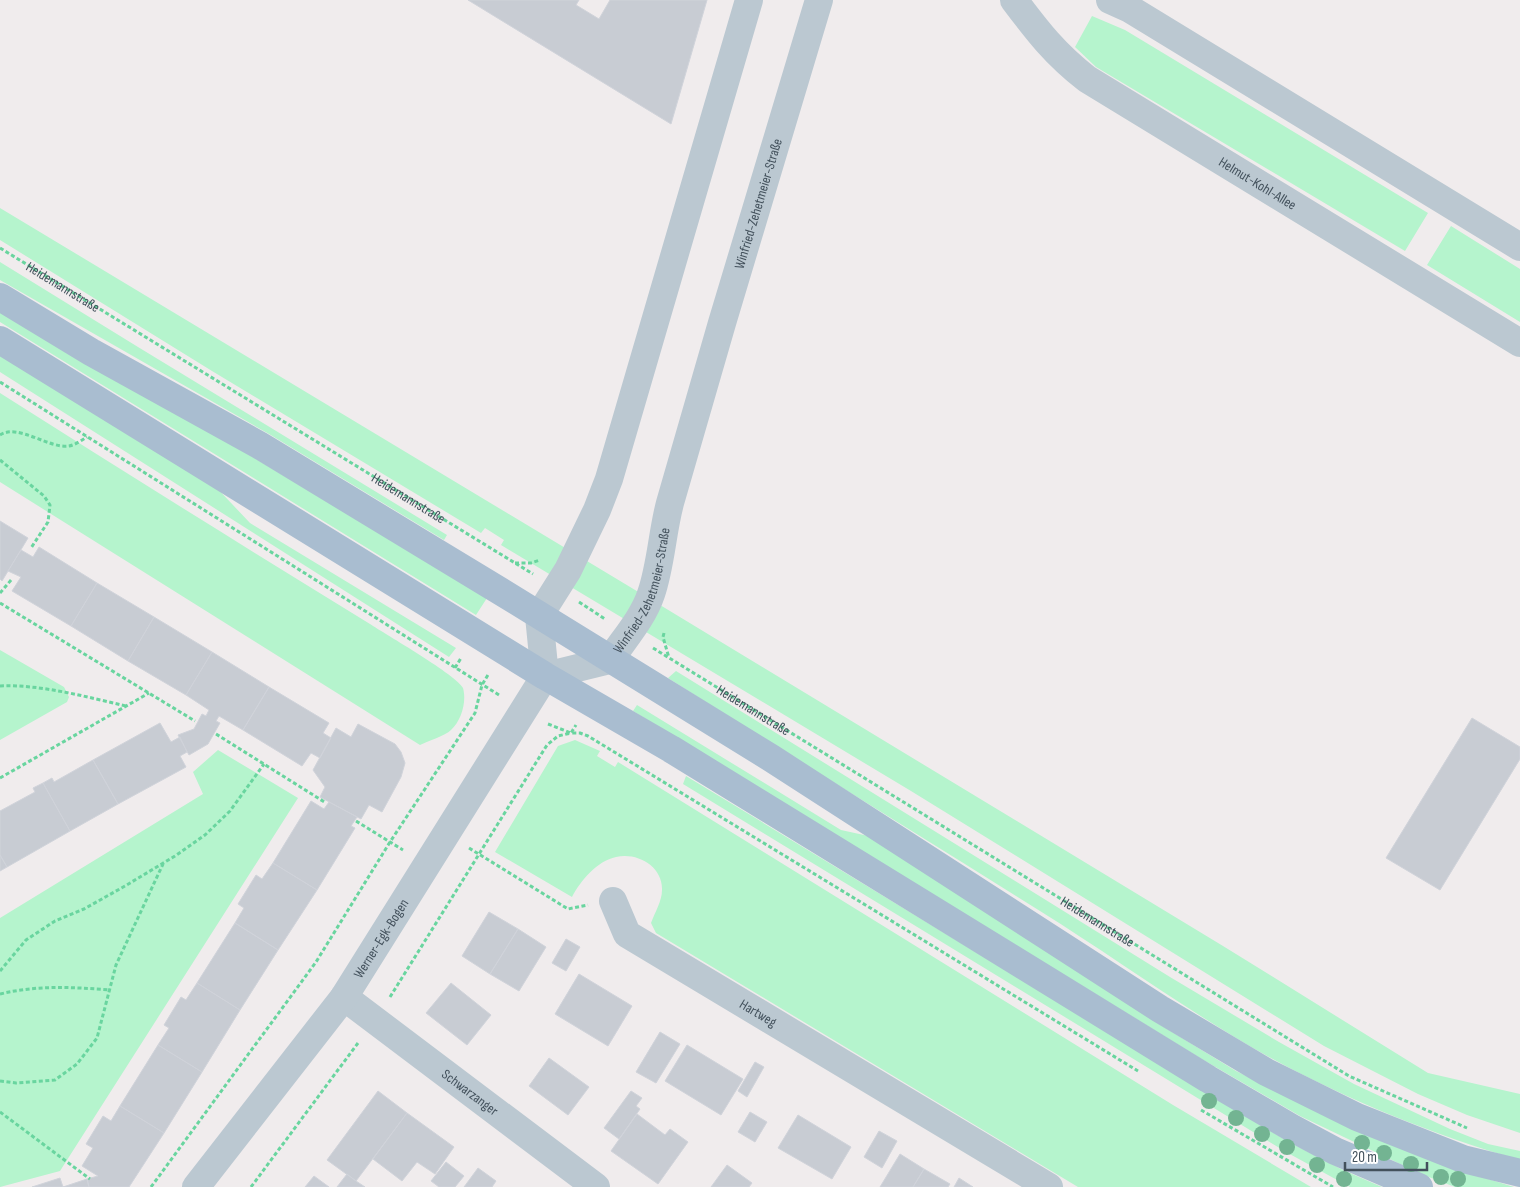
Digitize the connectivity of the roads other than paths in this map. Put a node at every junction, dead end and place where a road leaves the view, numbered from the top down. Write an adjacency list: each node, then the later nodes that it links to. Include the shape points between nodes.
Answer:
1 (749, 0): 9 (street, via 609,479 584,540)
2 (819, 0): 10 (street, Winfried-Zehetmeier-Straße, via 664,524 652,593)
3 (1014, 0): 8 (street, Helmut-Kohl-Allee, via 1048,45 1087,79)
4 (1110, 0): 5 (street, via 1130,9)
5 (1520, 247)
6 (0, 297): 9 (main road, via 91,352 259,445)
7 (0, 340): 11 (main road)
8 (1520, 343)
9 (540, 616): 10 (main road); 11 (street)
10 (610, 660): 11 (street, Winfried-Zehetmeier-Straße); 14 (main road, via 771,758 1160,1009 1266,1072 1357,1117 1463,1159)
11 (545, 676): 13 (street, Werner-Egk-Bogen); 18 (main road, via 671,749 1284,1123 1335,1150)
12 (613, 901): 17 (street, Hartweg, via 627,934)
13 (344, 997): 15 (street, Werner-Egk-Bogen); 16 (street, Schwarzanger)
14 (1520, 1174)
15 (196, 1187)
16 (596, 1187)
17 (1049, 1187)
18 (1419, 1187)

